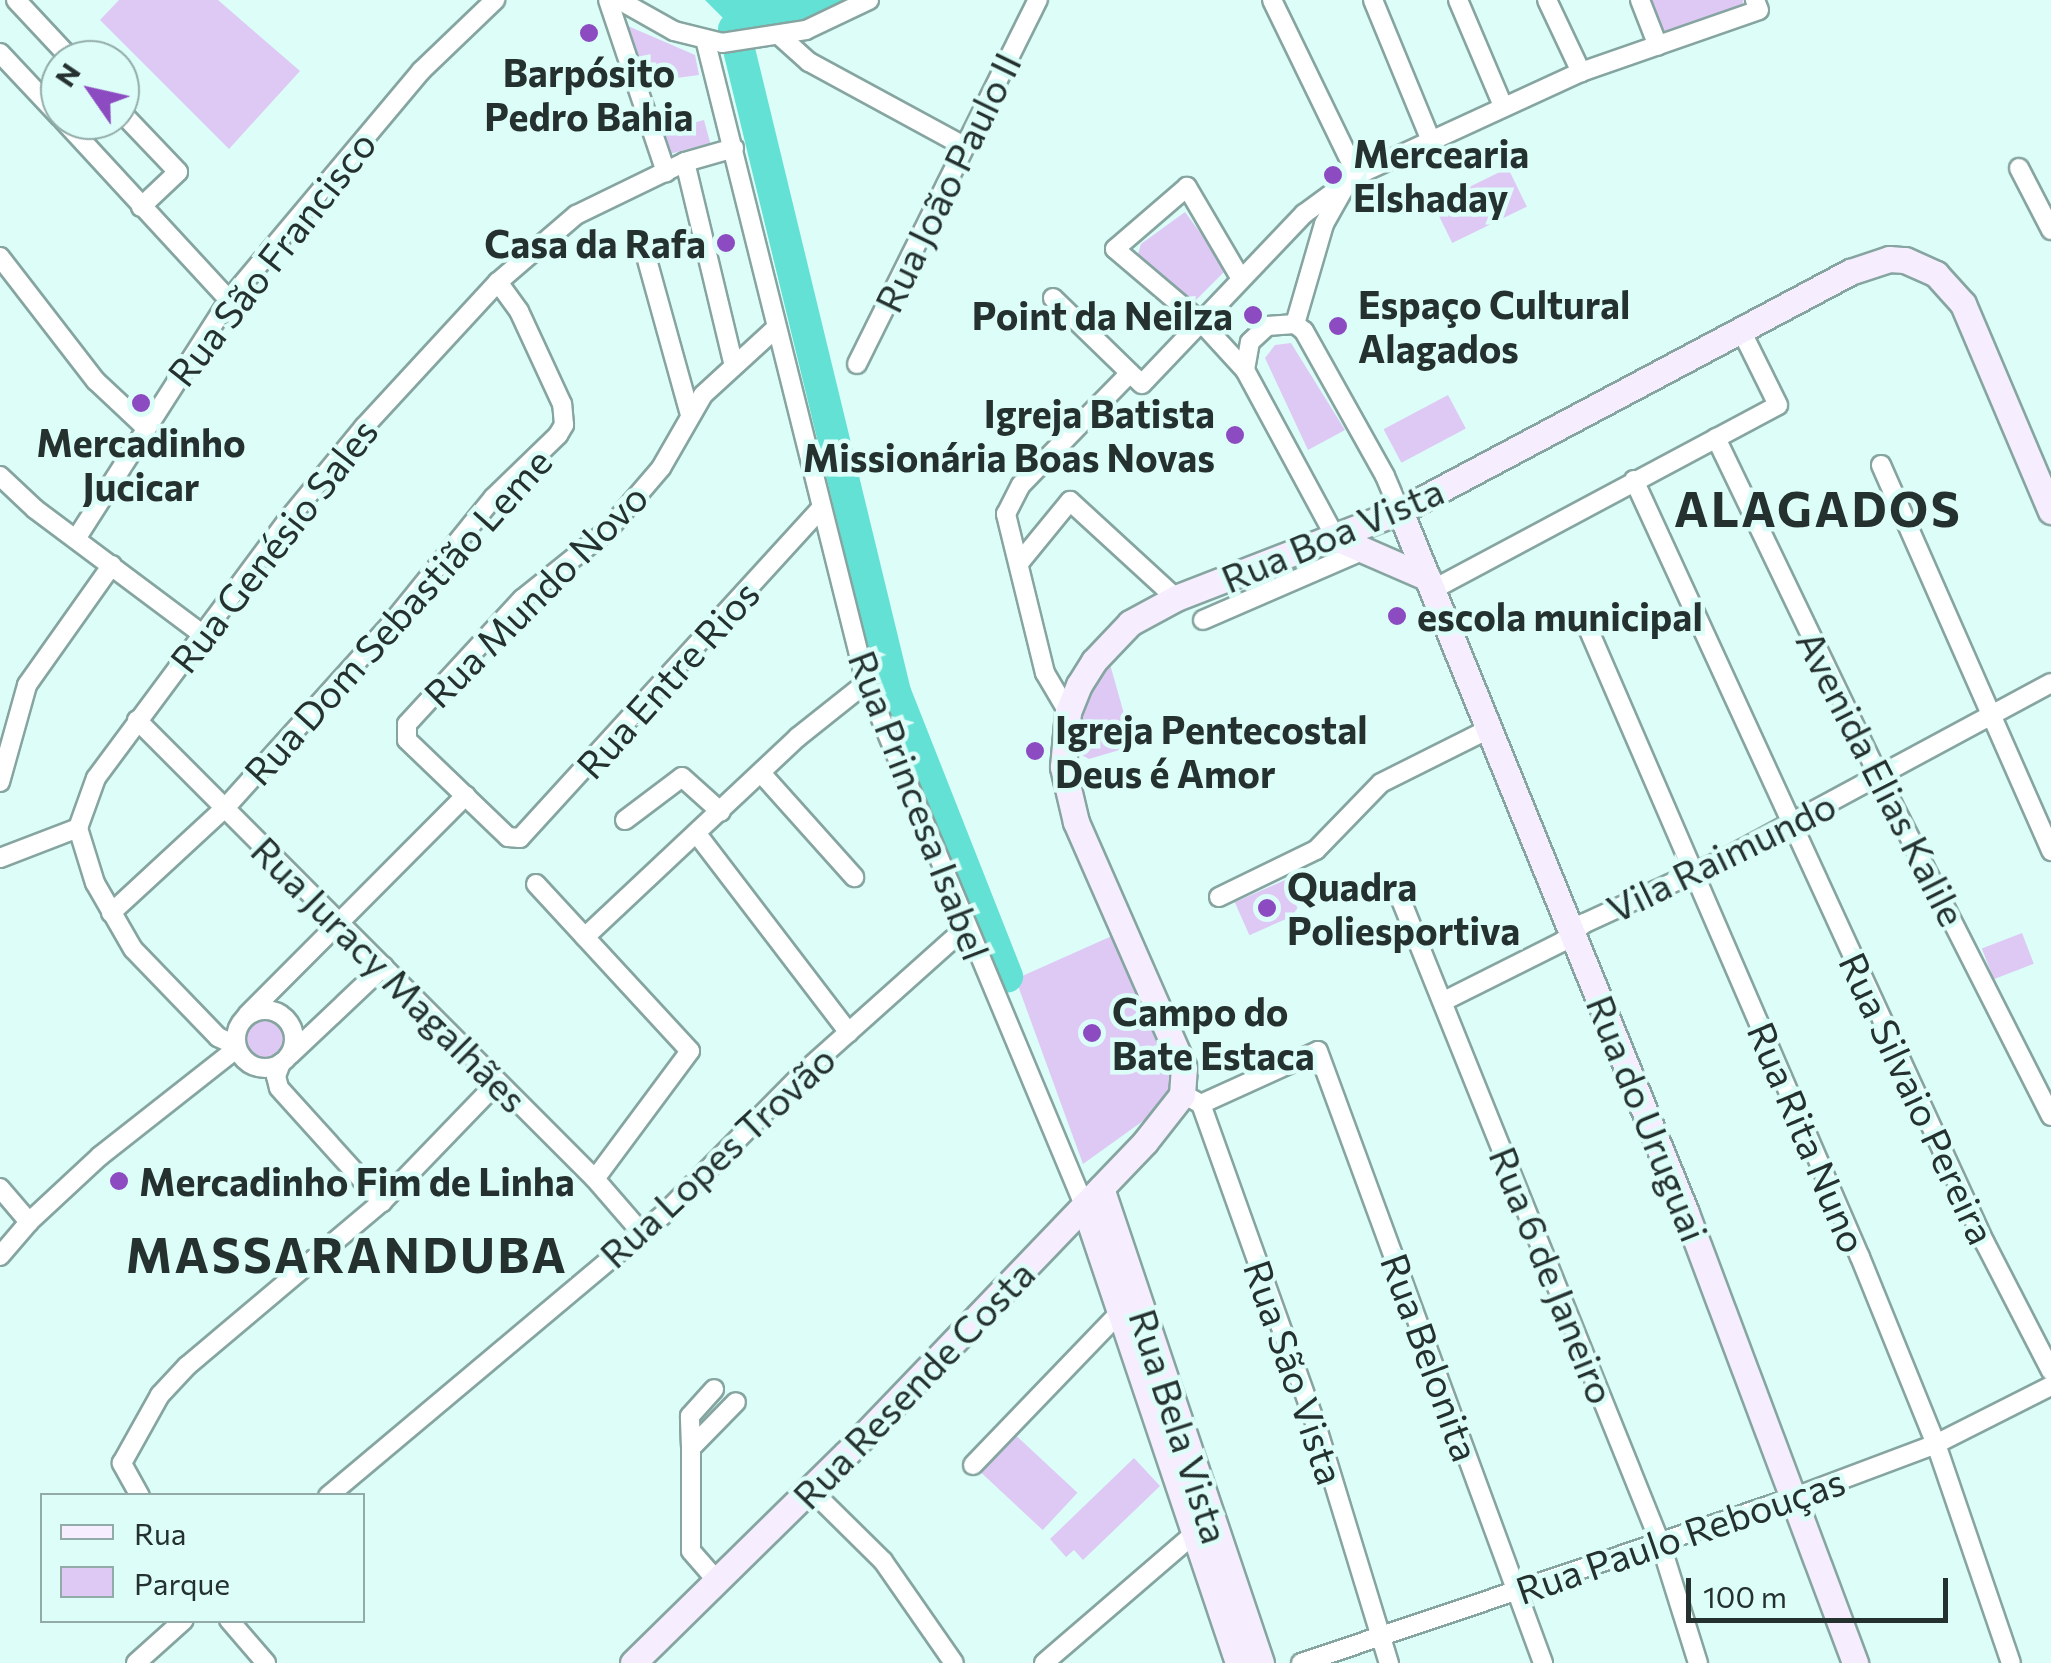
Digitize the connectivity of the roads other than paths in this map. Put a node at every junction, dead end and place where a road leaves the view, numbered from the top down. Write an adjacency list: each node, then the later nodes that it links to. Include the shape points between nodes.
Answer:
1 (16, 0): 14 (street)
2 (495, 0): 39 (street, Rua São Francisco, via 409,84)
3 (608, 0): 28 (street)
4 (619, 0): 15 (street, via 674,31)
5 (869, 0): 13 (street)
6 (1038, 0): 24 (street, Rua João Paulo II)
7 (1272, 0): 29 (street)
8 (1374, 0): 22 (street)
9 (1458, 0): 20 (street)
10 (1547, 0): 18 (street)
11 (1640, 0): 16 (street)
12 (1756, 5): 16 (street)
13 (780, 36): 15 (street); 24 (street, via 810,62)
14 (53, 40)
15 (714, 43): 25 (street, Rua Princesa Isabel)
16 (1658, 46): 18 (street)
17 (0, 53): 19 (street)
18 (1581, 72): 20 (street)
19 (40, 96)
20 (1503, 106): 22 (street)
21 (140, 132): 30 (street, via 178,172)
22 (1430, 138): 29 (street)
23 (81, 140): 30 (street)
24 (964, 146): 45 (street, Rua João Paulo II)
25 (734, 148): 26 (street, Rua Genésio Sales); 42 (street, Rua Princesa Isabel)
26 (685, 162): 28 (street, Rua Genésio Sales); 44 (street)
27 (2020, 168): 31 (street)
28 (666, 172): 37 (street, Rua Genésio Sales, via 576,215)
29 (1352, 179): 32 (street); 35 (street)
30 (141, 207): 39 (street)
31 (2051, 230)
32 (1278, 240): 35 (street); 36 (street)
33 (646, 256): 48 (street)
34 (0, 257): 49 (street, via 96,381)
35 (1312, 257): 41 (street)
36 (1242, 279): 40 (street); 40 (street, via 1186,187 1116,250)
37 (498, 282): 66 (street, Rua Genésio Sales, via 364,427); 77 (street, Rua Dom Sebastião Leme, via 519,311 562,404 564,425)
38 (1053, 298): 47 (street)
39 (229, 300): 49 (street, Rua São Francisco)
40 (1200, 321): 46 (street); 47 (street, via 1142,384)
41 (1295, 324): 46 (street, via 1257,333); 55 (street, via 1312,340)
42 (776, 328): 44 (street, Rua Mundo Novo); 54 (street, Rua Princesa Isabel)
43 (1741, 330): 50 (street, via 1778,405); 55 (main road, Rua Boa Vista); 56 (main road, Rua Boa Vista, via 1850,272 1889,260 1936,274 1975,328)
44 (733, 362): 48 (street, Rua Mundo Novo)
45 (857, 364)
46 (1245, 370): 58 (street)
47 (1130, 373): 60 (street, via 1012,498 1006,527)
48 (690, 414): 76 (street, Rua Mundo Novo, via 661,468 607,531 522,599 407,724 407,740)
49 (144, 426): 57 (street, Rua São Francisco)
50 (1716, 438): 53 (street); 74 (street, Avenida Elias Kalile)
51 (1881, 465): 70 (street)
52 (0, 476): 57 (street)
53 (1634, 480): 62 (street); 80 (street, Rua Silvaio Pereira)
54 (821, 508): 68 (street, Rua Princesa Isabel); 76 (street, Rua Entre Rios, via 527,834 508,837)
55 (1400, 511): 58 (main road, Rua Boa Vista); 62 (main road, Rua do Uruguai)
56 (2051, 511)
57 (76, 538): 61 (street)
58 (1336, 538): 59 (main road); 63 (main road, Rua Boa Vista)
59 (1362, 551): 62 (main road); 65 (street, Rua Boa Vista)
60 (1020, 562): 63 (street, via 1070,501); 69 (street, via 1045,673)
61 (112, 565): 66 (street); 75 (street, via 27,685)
62 (1430, 584): 72 (main road, Rua do Uruguai)
63 (1176, 598): 69 (main road, Rua Boa Vista, via 1112,640 1078,685)
64 (1584, 619): 85 (street, Rua Rita Nuno)
65 (1203, 620)
66 (201, 633): 71 (street, Rua Genésio Sales)
67 (2051, 683): 70 (street, Vila Raimundo)
68 (866, 684): 73 (street); 92 (street, Rua Princesa Isabel)
69 (1068, 712): 102 (main road, Rua Boa Vista, via 1067,794)
70 (1993, 714): 74 (street, Vila Raimundo); 83 (street)
71 (137, 720): 77 (street, Rua Juracy Magalhães); 81 (street, Rua Genésio Sales, via 96,778)
72 (1491, 728): 89 (street, via 1381,783 1316,850); 93 (main road, Rua do Uruguai)
73 (761, 772): 78 (street); 86 (street)
74 (1879, 777): 80 (street, Vila Raimundo); 103 (street, Avenida Elias Kalile)
75 (0, 782)
76 (466, 795): 91 (street)
77 (226, 808): 90 (street, Rua Dom Sebastião Leme); 91 (street, Rua Juracy Magalhães)
78 (720, 812): 79 (street, via 682,777); 82 (street)
79 (625, 820)
80 (1790, 823): 85 (street, Vila Raimundo); 112 (street, Rua Silvaio Pereira)
81 (78, 828): 84 (street); 90 (street, via 84,858)
82 (697, 834): 94 (street); 98 (street)
83 (2051, 851)
84 (0, 858)
85 (1697, 872): 93 (street, Vila Raimundo); 116 (street, Rua Rita Nuno)
86 (854, 877)
87 (536, 884): 94 (street)
88 (1397, 890): 96 (street, Rua 6 de Janeiro)
89 (1219, 897)
90 (111, 913): 99 (street, via 149,967)
91 (338, 922): 95 (street, Rua Juracy Magalhães); 97 (street)
92 (965, 928): 98 (street, Rua Lopes Trovão); 106 (street, Rua Princesa Isabel)
93 (1574, 933): 96 (street, Vila Raimundo); 122 (main road, Rua do Uruguai)
94 (586, 938): 104 (street, via 690,1051)
95 (384, 966): 100 (street); 101 (street, Rua Juracy Magalhães)
96 (1444, 1002): 124 (street, Rua 6 de Janeiro)
97 (247, 1015): 99 (street, via 236,1031); 100 (street, via 268,1010 287,1019 294,1039)
98 (849, 1033): 109 (street, Rua Lopes Trovão)
99 (239, 1052): 100 (street, via 263,1068); 108 (street, via 100,1156)
100 (281, 1066): 107 (street, via 279,1088)
101 (497, 1083): 104 (street, Rua Juracy Magalhães); 107 (street)
102 (1192, 1099): 106 (main road, Rua Resende Costa); 126 (street, Rua Belonita, via 1318,1051); 129 (street, Rua São Vista, via 1316,1428)
103 (2051, 1116)
104 (595, 1179): 109 (street, Rua Juracy Magalhães)
105 (0, 1188): 108 (street)
106 (1093, 1196): 111 (main road, Rua Bela Vista); 119 (main road, Rua Resende Costa); 136 (main road, Rua Bela Vista)
107 (382, 1202): 120 (street, via 160,1395 122,1463)
108 (29, 1222): 110 (street)
109 (640, 1231): 121 (street, Rua Lopes Trovão)
110 (0, 1256)
111 (1120, 1312): 118 (street); 123 (main road, Rua Bela Vista)
112 (2051, 1371)
113 (2051, 1386): 116 (street, Rua Paulo Rebouças)
114 (714, 1389): 117 (street, via 690,1416)
115 (736, 1402): 117 (street)
116 (1936, 1444): 122 (street, Rua Paulo Rebouças); 142 (street, Rua Rita Nuno)
117 (690, 1448): 125 (street, via 691,1551)
118 (973, 1465)
119 (812, 1490): 125 (main road, Rua Resende Costa); 130 (street, via 882,1561)
120 (138, 1493)
121 (332, 1493)
122 (1795, 1498): 124 (street, Rua Paulo Rebouças); 141 (main road, Rua do Uruguai)
123 (1193, 1535): 134 (street); 135 (main road, Rua Bela Vista)
124 (1661, 1545): 126 (street, Rua Paulo Rebouças); 140 (street, Rua 6 de Janeiro)
125 (718, 1582): 133 (main road, Rua Resende Costa)
126 (1518, 1592): 129 (street, Rua Paulo Rebouças); 139 (street, Rua Belonita)
127 (181, 1623): 131 (street)
128 (231, 1623): 132 (street)
129 (1379, 1633): 137 (street, Rua Paulo Rebouças); 138 (street, Rua São Vista)
130 (949, 1661)
131 (136, 1663)
132 (266, 1663)
133 (633, 1663)
134 (1044, 1663)
135 (1238, 1663)
136 (1261, 1663)
137 (1301, 1663)
138 (1389, 1663)
139 (1543, 1663)
140 (1698, 1663)
141 (1855, 1663)
142 (2012, 1663)

